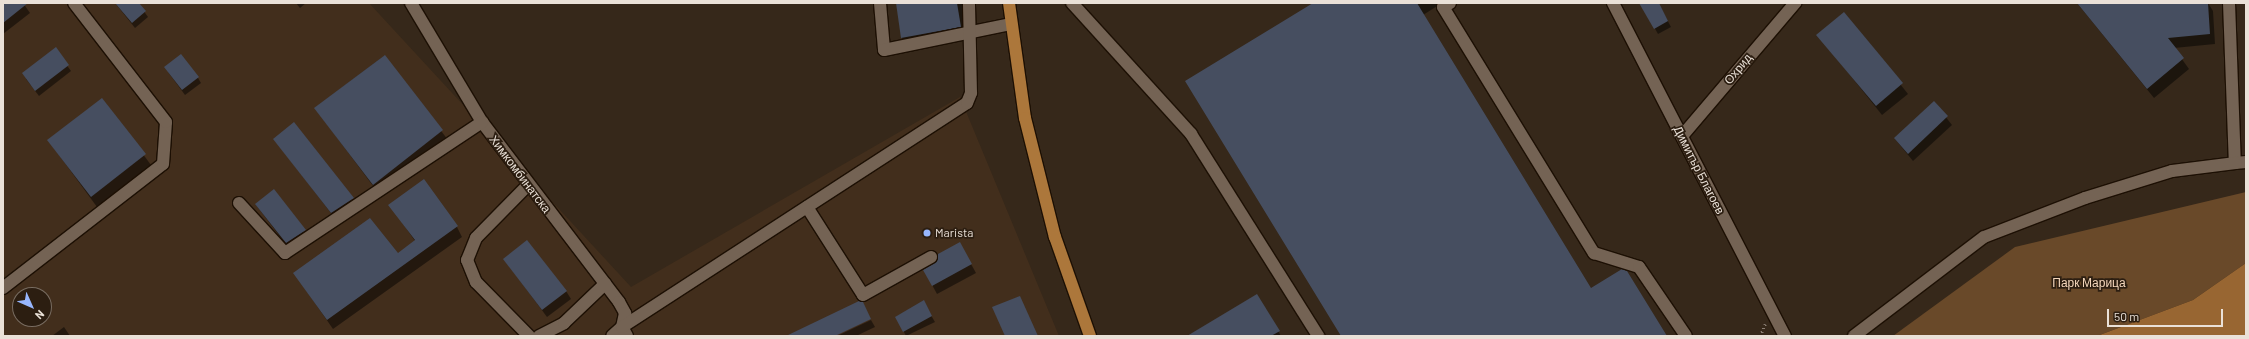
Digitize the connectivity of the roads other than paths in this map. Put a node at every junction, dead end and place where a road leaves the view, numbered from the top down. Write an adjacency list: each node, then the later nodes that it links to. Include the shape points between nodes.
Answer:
1 (74, 3): 21 (street, via 166,122 163,164)
2 (411, 3): 13 (street, Химкомбинатска)
3 (880, 3): 12 (street, via 884,50)
4 (970, 3): 12 (street)
5 (1009, 3): 11 (main road)
6 (1072, 3): 27 (street, via 1191,134)
7 (1450, 3): 28 (street, via 1443,7 1594,253 1639,267)
8 (1613, 3): 14 (street, Димитър Благоев)
9 (1795, 3): 14 (street, Охрид)
10 (2229, 3): 15 (street, via 2230,44)
11 (1011, 24): 12 (street); 26 (main road, via 1030,141 1055,237)
12 (972, 32): 18 (street, via 971,93 967,103)
13 (482, 122): 16 (street, Химкомбинатска); 17 (street, via 286,253)
14 (1682, 136): 29 (street, Димитър Благоев)
15 (2241, 162): 30 (street, via 2172,171 2085,198 1984,237)
16 (528, 185): 20 (street, Химкомбинатска); 23 (street, via 476,238 467,260 476,282)
17 (239, 203)
18 (807, 207): 19 (street, via 863,295); 22 (street)
19 (931, 257)
20 (605, 284): 22 (street, Химкомбинатска, via 625,313); 24 (street, via 564,323)
21 (3, 288)
22 (625, 332): 25 (street)
23 (529, 336)
24 (539, 336)
25 (612, 336)
26 (1090, 336)
27 (1318, 336)
28 (1686, 336)
29 (1785, 336)
30 (1854, 336)

